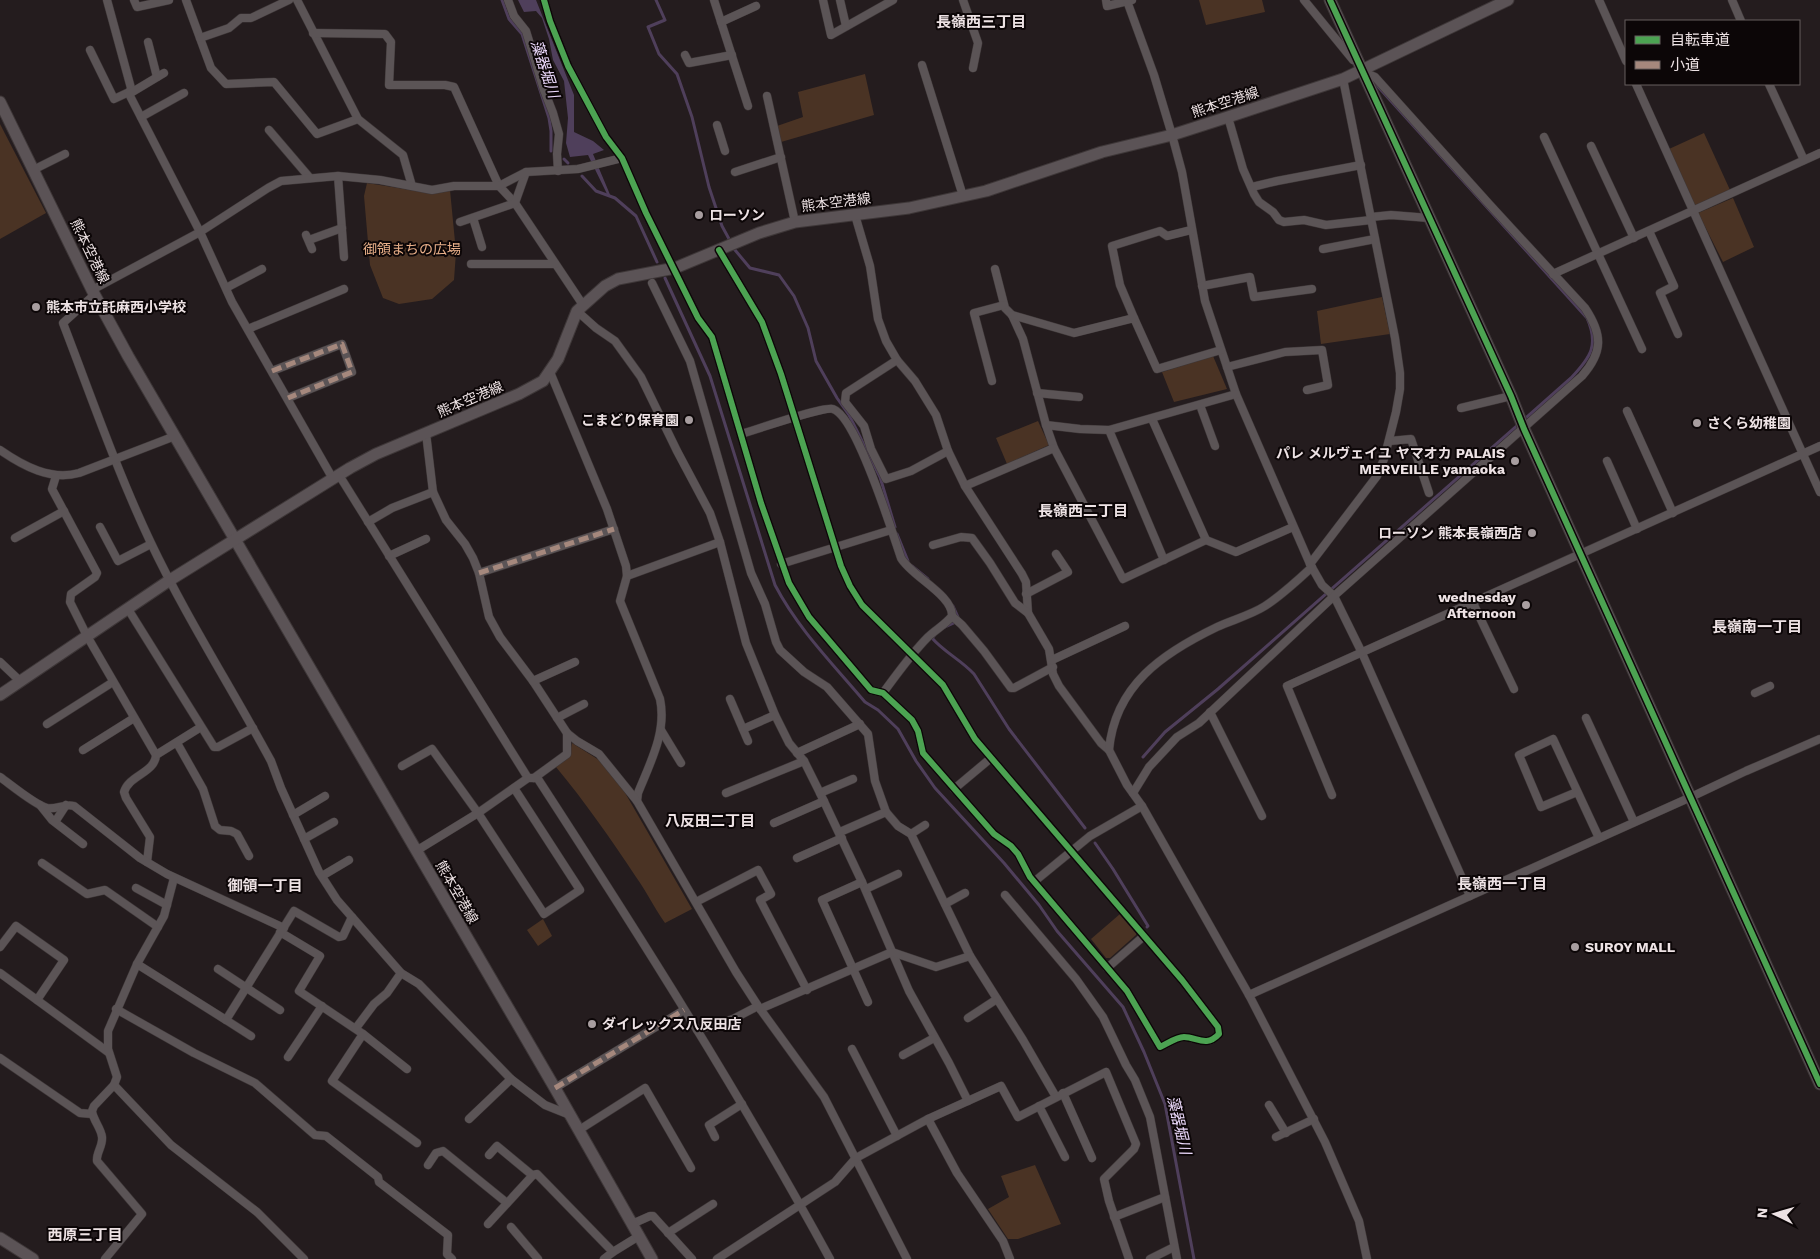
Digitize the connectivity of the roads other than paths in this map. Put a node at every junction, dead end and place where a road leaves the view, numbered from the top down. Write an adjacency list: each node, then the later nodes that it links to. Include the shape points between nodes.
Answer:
1 (107, 0): 38 (street, via 131,88)
2 (134, 0): 3 (street, via 136,7)
3 (169, 0)
4 (186, 0): 26 (street)
5 (289, 0): 26 (street)
6 (297, 0): 25 (street)
7 (508, 0): 59 (street, via 514,16 526,31 553,113 559,134)
8 (544, 0): 55 (street, via 568,66 606,137)
9 (714, 0): 23 (street)
10 (823, 0): 24 (street, via 831,35)
11 (840, 0): 24 (street)
12 (893, 0): 24 (street)
13 (963, 0): 33 (street, via 978,43)
14 (1106, 0): 20 (street, via 1107,6)
15 (1304, 0): 34 (street)
16 (1330, 0): 34 (main road)
17 (1508, 0): 34 (main road, 熊本空港線)
18 (1599, 0): 31 (street)
19 (1732, 0): 22 (street)
20 (1130, 1): 48 (street)
21 (756, 6): 23 (street)
22 (1741, 20)
23 (721, 22): 30 (street)
24 (846, 26)
25 (312, 33): 45 (street); 65 (street, via 385,34 391,42 389,85 454,87)
26 (200, 38): 45 (street, via 211,68 226,84 274,82 317,134)
27 (148, 42): 38 (street, via 160,75)
28 (90, 50): 38 (street, via 114,99)
29 (685, 55): 30 (street, via 689,63)
30 (732, 55): 41 (street)
31 (1625, 59)
32 (922, 65): 67 (street)
33 (973, 68)
34 (1361, 71): 35 (main road, 熊本空港線); 73 (main road); 93 (street, via 1375,77)
35 (1344, 79): 44 (main road, 熊本空港線); 57 (street)
36 (1636, 85): 69 (street)
37 (1769, 85): 56 (street)
38 (129, 93): 43 (street)
39 (184, 93): 43 (street)
40 (767, 96): 54 (street)
41 (748, 106)
42 (1, 107): 58 (main road, 熊本空港線)
43 (141, 117): 79 (street)
44 (1228, 117): 48 (main road, 熊本空港線); 66 (street)
45 (358, 119): 64 (street, via 403,155)
46 (717, 125): 51 (street)
47 (270, 130): 63 (street)
48 (1172, 135): 67 (main road, 熊本空港線, via 1102,152); 77 (street, via 1182,172)
49 (1544, 137): 86 (street)
50 (1591, 146): 80 (street)
51 (725, 151)
52 (1820, 153): 56 (street)
53 (65, 154): 58 (street)
54 (781, 157): 61 (street); 75 (street)
55 (622, 158): 59 (street); 90 (street)
56 (1804, 160): 69 (street)
57 (1361, 165): 66 (street); 72 (street)
58 (33, 170): 99 (main road, 熊本空港線)
59 (558, 171): 60 (street)
60 (526, 172): 65 (street); 68 (street)
61 (735, 172)
62 (338, 176): 63 (street); 64 (street); 76 (street)
63 (310, 178): 79 (street, via 275,184)
64 (412, 186): 65 (street, via 432,190 454,186)
65 (499, 186): 68 (street)
66 (1252, 188): 72 (street, via 1259,202 1284,222 1304,220 1338,224)
67 (963, 196): 70 (main road, 熊本空港線)
68 (515, 203): 71 (street); 89 (street)
69 (1693, 211): 78 (street); 136 (street)
70 (855, 215): 75 (main road, 熊本空港線); 108 (street, via 870,266 878,319)
71 (473, 218): 74 (street); 82 (street)
72 (1371, 218): 73 (street, via 1391,215); 81 (street)
73 (1429, 218): 116 (main road)
74 (460, 222)
75 (795, 222): 83 (main road, 熊本空港線)
76 (342, 228): 84 (street, via 308,238); 87 (street)
77 (1191, 230): 95 (street); 103 (street, via 1167,236 1160,231 1112,246 1120,285)
78 (1649, 231): 80 (street); 105 (street, via 1674,286 1660,293)
79 (200, 232): 96 (street); 99 (street)
80 (1634, 238): 86 (street)
81 (1375, 239): 85 (street); 130 (street, via 1400,373)
82 (482, 246)
83 (722, 248): 90 (main road, 熊本空港線); 122 (street, via 762,322)
84 (312, 249)
85 (1323, 249)
86 (1598, 254): 93 (street); 106 (street)
87 (344, 257)
88 (471, 264): 89 (street)
89 (555, 264): 101 (street)
90 (675, 268): 101 (main road, 熊本空港線, via 618,279); 128 (street, via 698,318 712,337)
91 (262, 269): 96 (street)
92 (995, 269): 100 (street)
93 (1553, 274): 125 (street, via 1586,308 1598,333 1598,345 1592,364 1582,376)
94 (652, 283): 199 (street, via 690,361 752,573 777,646 791,662 827,687)
95 (1202, 286): 97 (street, via 1250,277 1254,298); 107 (street)
96 (226, 288): 104 (street)
97 (1312, 288)
98 (344, 289): 104 (street)
99 (93, 292): 129 (main road, 熊本空港線); 137 (street, via 63,323)
100 (1004, 305): 102 (street); 112 (street, via 974,313)
101 (580, 308): 111 (main road, 熊本空港線); 157 (street, via 596,328 615,341 641,377 710,513)
102 (1012, 315): 103 (street, via 1074,333); 114 (street, via 1023,339)
103 (1134, 318): 107 (street, via 1158,369)
104 (248, 329): 110 (street)
105 (1678, 334)
106 (1642, 349)
107 (1221, 350): 109 (street)
108 (898, 360): 135 (street, via 915,380 936,415); 135 (street, via 846,393 845,402 864,426 886,479 911,471)
109 (1227, 366): 113 (street, via 1285,352 1322,350 1328,385); 115 (street)
110 (272, 372): 118 (street); 118 (street, via 342,344 352,372)
111 (550, 372): 127 (main road, 熊本空港線, via 543,381 519,394); 150 (street)
112 (992, 381)
113 (1307, 390)
114 (1037, 394): 117 (street); 124 (street)
115 (1236, 394): 119 (street); 149 (street)
116 (1511, 396): 120 (street); 125 (main road)
117 (1079, 397)
118 (288, 398): 140 (street)
119 (1200, 405): 123 (street); 131 (street)
120 (1461, 408)
121 (1627, 411): 146 (street)
122 (794, 417): 128 (street); 152 (street, via 832,408 840,414 854,434 878,486); 160 (street)
123 (1152, 419): 126 (street); 156 (street)
124 (1046, 425): 126 (street); 133 (street)
125 (1524, 429): 162 (main road); 171 (street)
126 (1109, 430): 164 (street)
127 (426, 433): 140 (main road, 熊本空港線, via 376,454); 142 (street)
128 (741, 434): 165 (street)
129 (174, 436): 137 (street); 154 (main road, 熊本空港線)
130 (1390, 441): 144 (street, via 1411,439); 166 (street, via 1376,476)
131 (1215, 446)
132 (1820, 446): 136 (street)
133 (1054, 448): 141 (street); 164 (street, via 1123,579)
134 (0, 450): 139 (street, via 36,470)
135 (948, 451): 141 (street)
136 (1803, 454): 143 (street); 146 (street)
137 (115, 459): 139 (street, via 72,475); 158 (street)
138 (1607, 461): 151 (street)
139 (56, 476): 145 (street, via 52,489)
140 (336, 477): 147 (street); 154 (main road, 熊本空港線)
141 (965, 486): 170 (street, via 1022,574)
142 (433, 492): 147 (street, via 392,508); 167 (street)
143 (1820, 492)
144 (1429, 493)
145 (64, 512): 153 (street); 177 (street, via 97,573 71,594 70,599)
146 (1674, 513): 151 (street)
147 (368, 522): 163 (street)
148 (100, 527): 158 (street, via 118,561)
149 (1293, 527): 156 (street, via 1236,552); 166 (street)
150 (614, 529): 167 (street); 168 (street)
151 (1636, 529): 162 (street)
152 (891, 530): 160 (street); 175 (street, via 904,564 942,597 951,608)
153 (15, 538)
154 (236, 539): 169 (main road); 246 (main road, 熊本空港線)
155 (426, 539): 163 (street)
156 (1206, 540): 164 (street)
157 (720, 542): 168 (street); 194 (street, via 746,643)
158 (151, 544): 169 (street)
159 (934, 545): 174 (street, via 961,537 972,538 1015,603)
160 (835, 546): 165 (street); 179 (street, via 843,572 856,596)
161 (1056, 554): 170 (street, via 1068,572)
162 (1581, 554): 172 (street); 227 (main road)
163 (389, 556): 217 (street)
164 (1164, 560)
165 (781, 564): 188 (street, via 808,617 868,686)
166 (1311, 565): 171 (street, via 1322,585); 209 (street, via 1265,606 1187,642 1151,667 1132,686 1125,699 1110,736)
167 (479, 573): 185 (street, via 491,621)
168 (627, 576): 203 (street, via 620,601 660,699)
169 (170, 580): 173 (main road); 201 (street)
170 (1026, 594): 174 (street)
171 (1334, 596): 178 (street); 193 (street)
172 (1473, 603): 178 (street); 187 (street)
173 (128, 609): 177 (main road); 200 (street)
174 (1028, 613): 182 (street, via 1049,649)
175 (952, 616): 179 (street); 182 (street, via 978,643 1011,688)
176 (1125, 626): 182 (street)
177 (87, 636): 183 (main road); 184 (street)
178 (1362, 653): 224 (street, via 1287,686); 261 (street)
179 (912, 654): 188 (street); 212 (street, via 943,685 968,728)
180 (0, 662): 183 (street)
181 (575, 662): 185 (street)
182 (1052, 664): 209 (street, via 1058,686)
183 (20, 681): 190 (main road)
184 (113, 682): 195 (street); 198 (street)
185 (533, 682): 196 (street)
186 (1770, 686): 189 (street)
187 (1514, 689)
188 (883, 693): 220 (street, via 916,725 923,753)
189 (1755, 693)
190 (0, 695)
191 (730, 699): 202 (street)
192 (584, 704): 196 (street)
193 (1210, 712): 222 (street, via 1177,737 1149,767); 235 (street)
194 (775, 715): 202 (street); 210 (street)
195 (134, 718): 208 (street); 211 (street)
196 (557, 718): 204 (street)
197 (1586, 718): 238 (street)
198 (48, 724)
199 (860, 724): 210 (street); 232 (street, via 868,734 875,781)
200 (201, 727): 201 (street, via 216,748); 207 (street)
201 (253, 728): 234 (street, via 271,761)
202 (743, 729): 206 (street)
203 (661, 730): 214 (street); 228 (street)
204 (567, 733): 217 (street, via 567,754); 228 (street, via 599,754)
205 (1820, 739): 227 (street)
206 (748, 742)
207 (177, 743): 211 (street); 248 (street, via 203,790 215,826 237,834)
208 (83, 750)
209 (1109, 750): 222 (street)
210 (797, 753): 213 (street)
211 (156, 755): 251 (street, via 154,764 127,785 124,792 150,837)
212 (991, 758): 220 (street); 247 (street)
213 (804, 761): 223 (street); 226 (street)
214 (681, 763)
215 (402, 766): 233 (street, via 432,748)
216 (0, 777): 229 (street)
217 (531, 778): 219 (street); 288 (street, via 538,779)
218 (853, 779): 226 (street)
219 (514, 788): 233 (street); 233 (street, via 580,890 544,914)
220 (954, 789): 256 (street, via 994,834 1014,850)
221 (1577, 792): 221 (street, via 1553,739 1519,755 1540,807); 243 (street)
222 (1133, 793): 231 (street)
223 (726, 794)
224 (1332, 795)
225 (325, 796): 234 (street)
226 (822, 797): 239 (street); 242 (street)
227 (1691, 797): 238 (street); 303 (main road)
228 (637, 801): 262 (street)
229 (40, 805): 230 (street, via 48,808); 236 (street)
230 (66, 805): 236 (street); 251 (street, via 74,806)
231 (1142, 806): 247 (street); 280 (street)
232 (886, 812): 241 (street, via 898,826); 242 (street)
233 (478, 813): 246 (street)
234 (293, 815): 244 (street)
235 (1262, 816)
236 (55, 822): 245 (street)
237 (334, 822): 244 (street)
238 (1634, 822): 243 (street)
239 (774, 823)
240 (925, 825): 241 (street)
241 (911, 834): 263 (street)
242 (841, 835): 249 (street); 257 (street)
243 (1599, 838): 261 (street)
244 (304, 839): 254 (street)
245 (83, 844)
246 (416, 851): 305 (main road, 熊本空港線)
247 (1071, 851): 256 (street); 268 (street)
248 (249, 856)
249 (797, 858)
250 (349, 860): 254 (street)
251 (147, 862): 255 (street)
252 (42, 863): 266 (street, via 86,894 105,890)
253 (898, 874): 257 (street)
254 (322, 876): 265 (street)
255 (174, 878): 264 (street); 267 (street)
256 (1035, 882): 274 (street)
257 (864, 885): 270 (street); 273 (street, via 822,900)
258 (136, 888): 264 (street)
259 (965, 894): 263 (street)
260 (1004, 895): 329 (street, via 1076,979 1103,1017 1150,1117)
261 (1470, 896): 280 (street)
262 (696, 902): 279 (street, via 758,870 771,894 760,900); 285 (street)
263 (944, 904): 271 (street)
264 (167, 905): 266 (street)
265 (352, 917): 267 (street, via 340,937 294,911); 277 (street)
266 (158, 927): 272 (street)
267 (282, 930): 278 (street); 284 (street, via 320,956 299,991)
268 (1144, 936): 274 (street); 274 (street, via 1218,1026 1219,1034 1203,1042 1181,1037 1160,1047 1132,998)
269 (0, 947): 282 (street, via 16,926 64,960)
270 (892, 952): 271 (street, via 936,967); 273 (street); 295 (street)
271 (970, 956): 281 (street)
272 (137, 964): 286 (street); 290 (street)
273 (853, 968): 279 (street); 283 (street)
274 (1107, 968)
275 (218, 970): 278 (street)
276 (0, 973): 282 (street)
277 (401, 973): 291 (street); 302 (street, via 424,988)
278 (246, 988): 287 (street); 290 (street)
279 (807, 990): 285 (street)
280 (1249, 995): 315 (street)
281 (997, 999): 289 (street); 306 (street)
282 (37, 1000): 297 (street)
283 (868, 1002)
284 (322, 1006): 291 (street); 299 (street)
285 (759, 1008): 292 (street); 324 (street, via 824,1097)
286 (116, 1010): 297 (street, via 107,1034); 345 (street, via 255,1083 315,1135 326,1136 448,1236 447,1254)
287 (280, 1010)
288 (684, 1010): 292 (street); 305 (street)
289 (968, 1018)
290 (226, 1020): 294 (street)
291 (356, 1028): 293 (street)
292 (697, 1030): 308 (street)
293 (363, 1034): 301 (street); 321 (street, via 332,1081)
294 (251, 1036)
295 (934, 1038): 298 (street); 307 (street)
296 (852, 1049): 318 (street)
297 (108, 1052): 304 (street, via 117,1077)
298 (903, 1055)
299 (288, 1056)
300 (0, 1058): 311 (street, via 80,1113)
301 (407, 1069)
302 (511, 1078): 312 (street, via 545,1105); 313 (street)
303 (1820, 1084)
304 (114, 1085): 311 (street, via 94,1106); 344 (street, via 171,1145 258,1212)
305 (555, 1088): 312 (main road, 熊本空港線)
306 (1060, 1095): 310 (street); 325 (street); 333 (street, via 1106,1072 1136,1144 1104,1179)
307 (968, 1101): 310 (street, via 1001,1086 1018,1117); 314 (street)
308 (742, 1104): 319 (street, via 709,1125); 332 (street)
309 (1269, 1105): 317 (street)
310 (1039, 1106): 323 (street)
311 (92, 1114): 343 (street, via 102,1136 97,1161 142,1214)
312 (570, 1115): 316 (main road, 熊本空港線)
313 (469, 1119)
314 (928, 1119): 318 (street); 353 (street, via 958,1174 1003,1241)
315 (1314, 1119): 317 (street); 357 (street, via 1359,1221)
316 (579, 1130): 327 (street, via 645,1088); 335 (main road, 熊本空港線)
317 (1286, 1133): 320 (street)
318 (897, 1136): 324 (street)
319 (715, 1137)
320 (1276, 1137)
321 (417, 1143)
322 (490, 1155): 328 (street, via 497,1147)
323 (1065, 1157)
324 (856, 1158): 332 (street, via 835,1182); 352 (street)
325 (1092, 1158)
326 (428, 1165): 330 (street, via 436,1153 443,1151)
327 (691, 1168)
328 (532, 1175): 330 (street); 341 (street, via 541,1176)
329 (1165, 1197): 333 (street); 340 (street)
330 (508, 1203): 334 (street)
331 (713, 1204): 337 (street)
332 (800, 1204): 350 (street); 351 (street)
333 (1114, 1217): 354 (street)
334 (488, 1224)
335 (632, 1224): 337 (street, via 652,1216); 338 (main road, 熊本空港線)
336 (511, 1227): 346 (street)
337 (668, 1233): 349 (street)
338 (639, 1236): 341 (street); 348 (main road, 熊本空港線)
339 (0, 1238): 342 (main road)
340 (1174, 1247): 355 (street); 356 (street)
341 (612, 1252): 347 (street)
342 (33, 1259)
343 (105, 1259)
344 (304, 1259)
345 (452, 1259)
346 (538, 1259)
347 (604, 1259)
348 (652, 1259)
349 (692, 1259)
350 (717, 1259)
351 (830, 1259)
352 (907, 1259)
353 (1010, 1259)
354 (1129, 1259)
355 (1150, 1259)
356 (1176, 1259)
357 (1368, 1259)

